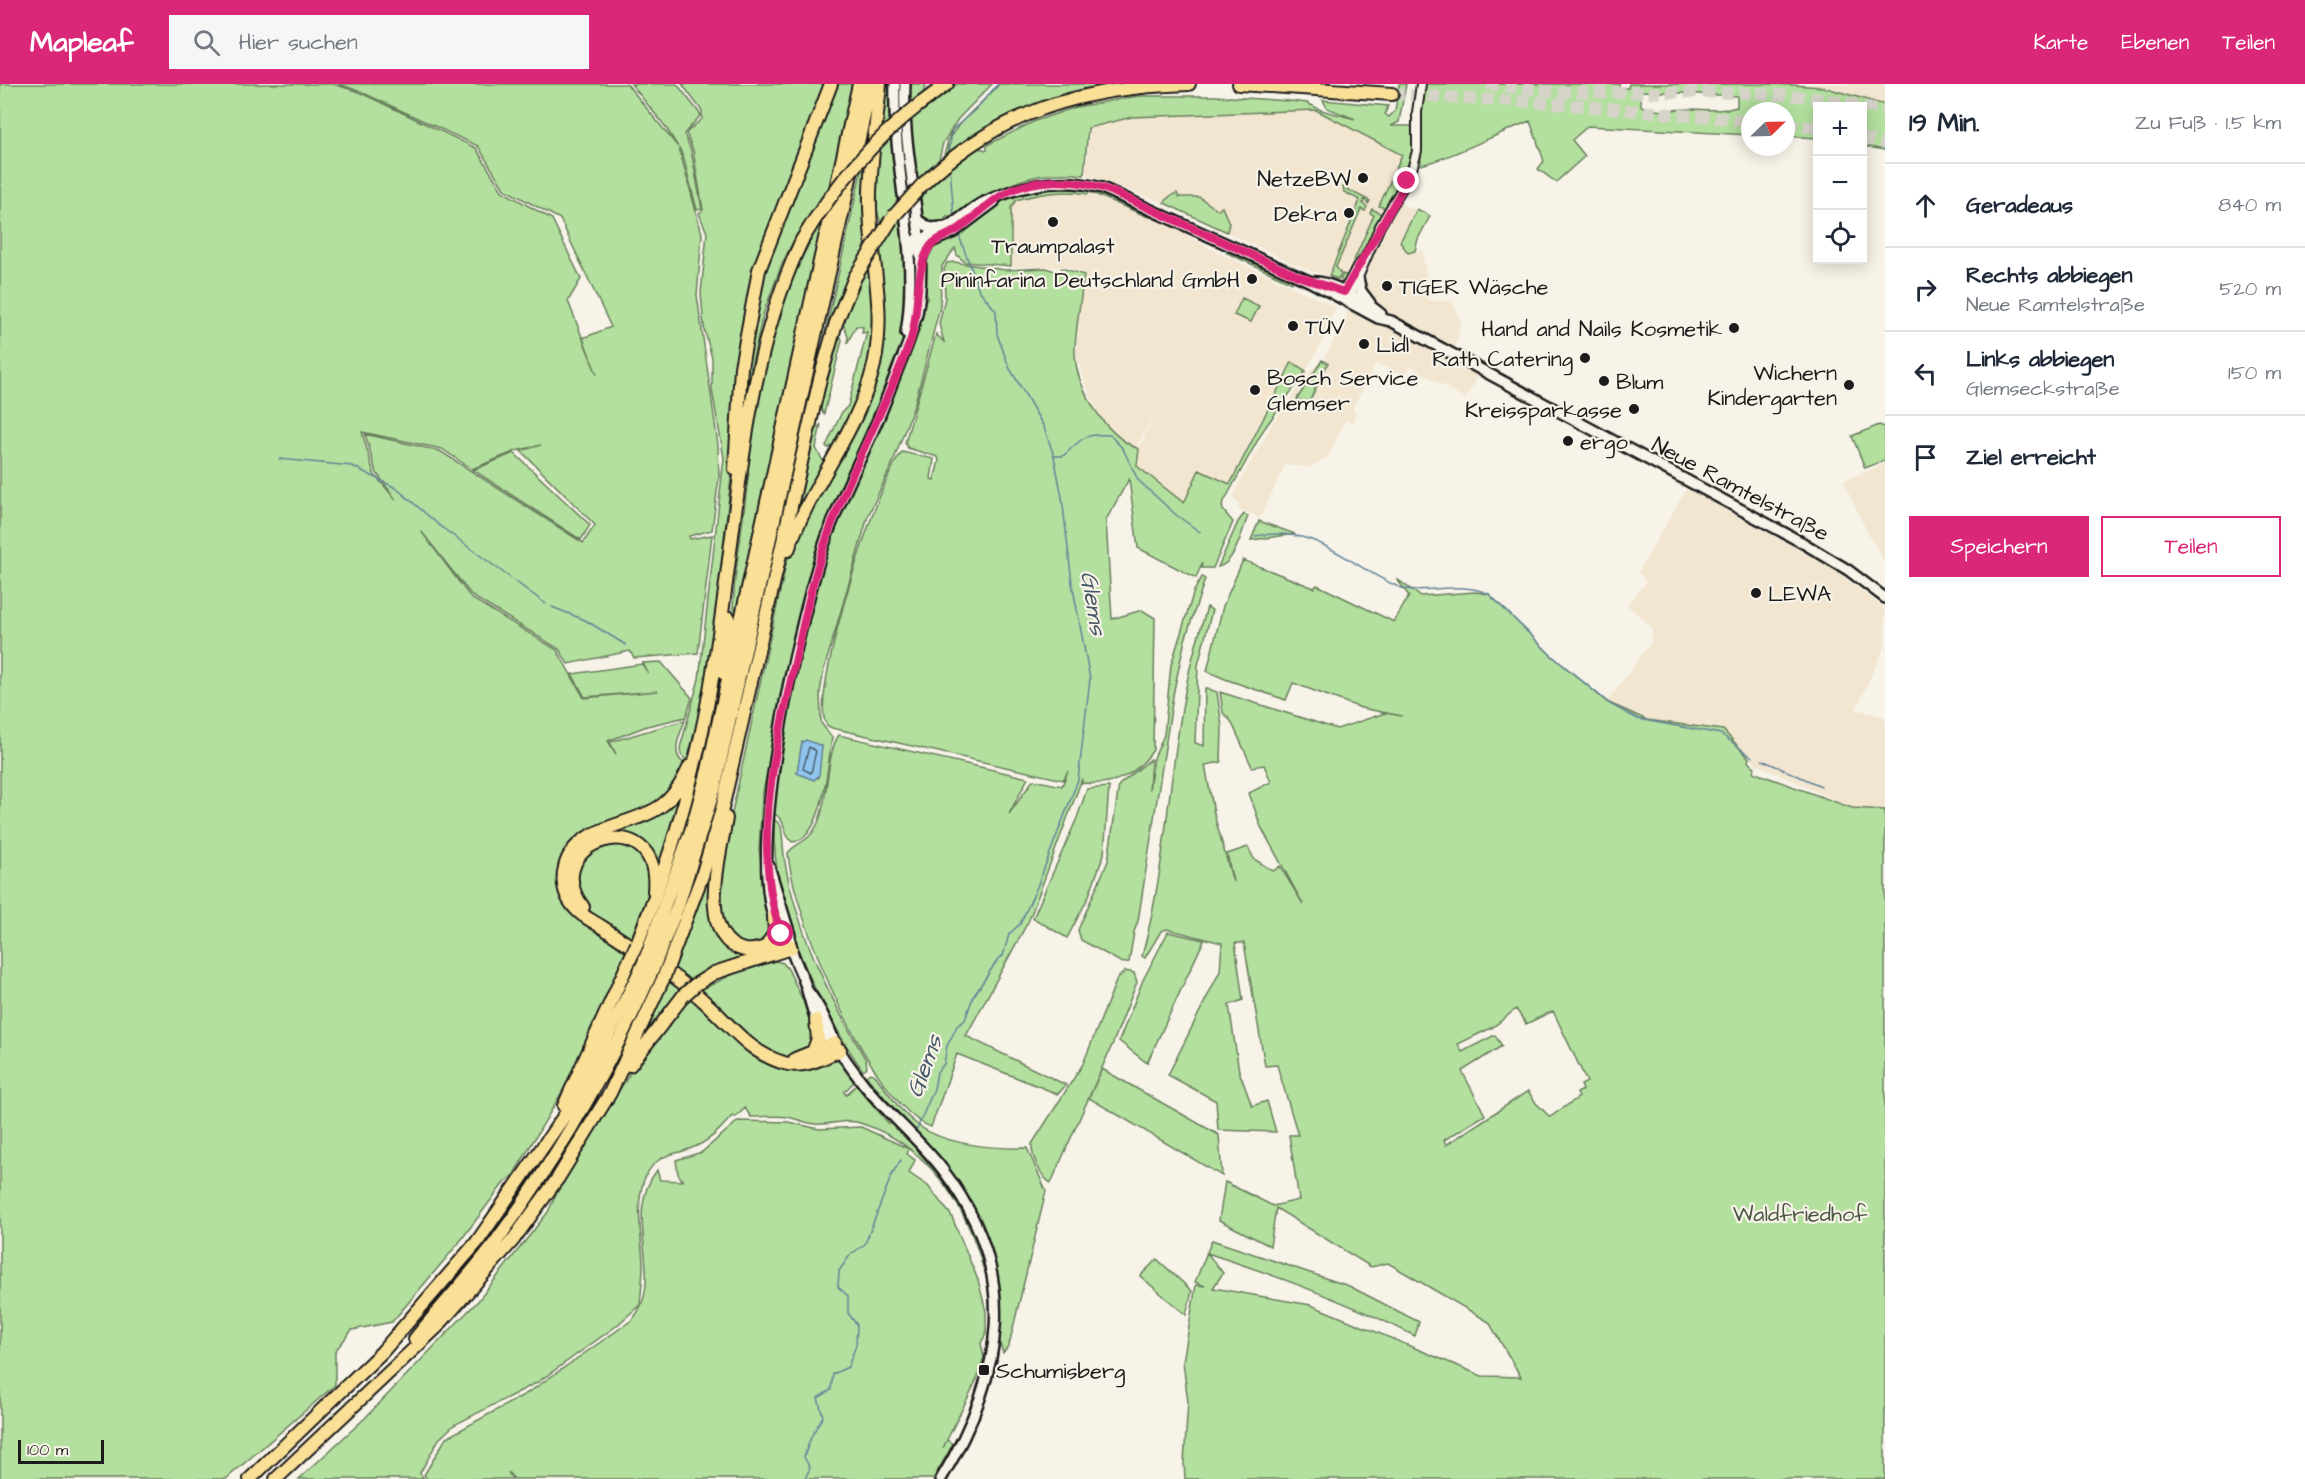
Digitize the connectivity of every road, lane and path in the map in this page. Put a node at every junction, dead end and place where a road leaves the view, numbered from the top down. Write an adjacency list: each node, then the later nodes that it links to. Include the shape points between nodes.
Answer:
1 (831, 84): 25 (highway, via 771,233 752,300 740,386)
2 (859, 84): 29 (highway)
3 (871, 84): 37 (highway, via 714,789 678,905)
4 (880, 84): 27 (highway, via 870,193 880,304 874,364 856,418 803,510)
5 (895, 84): 13 (main road, via 895,124)
6 (905, 84): 12 (main road, via 906,146)
7 (947, 84): 24 (highway, bridge, via 881,138 851,170 802,240 763,346)
8 (1189, 84): 27 (highway, bridge, via 1120,88 1066,99 1021,116 974,143 926,182 893,218 855,277 836,323)
9 (1239, 84): 11 (highway)
10 (1421, 84): 18 (street, via 1415,161)
11 (1392, 94)
12 (916, 219): 14 (main road, via 930,228); 15 (main road)
13 (908, 227): 15 (main road); 17 (main road)
14 (948, 231): 15 (main road, Neue Ramtelstraße); 16 (main road, Neue Ramtelstraße); 21 (main road, Neue Ramtelstraße, via 980,204 1017,189 1051,182 1095,186)
15 (919, 241): 16 (main road, Neue Ramtelstraße); 17 (main road); 19 (main road)
16 (933, 242): 19 (main road)
17 (910, 255): 23 (main road, via 911,294)
18 (1363, 261): 20 (street); 21 (street)
19 (921, 274): 23 (main road, via 912,334)
20 (1358, 278): 21 (street); 22 (main road, via 1361,291)
21 (1345, 295): 22 (main road, Neue Ramtelstraße)
22 (1381, 314): 26 (main road, Neue Ramtelstraße, via 1803,543)
23 (903, 356): 31 (main road, via 842,498 815,575 778,740 767,824)
24 (735, 519): 25 (highway); 29 (highway, via 737,540 728,634)
25 (731, 548): 28 (highway)
26 (1885, 598)
27 (769, 610): 30 (highway)
28 (700, 743): 32 (highway, via 681,823); 34 (highway, via 685,778 664,804 594,834 578,844 569,857 563,880 567,897 580,913)
29 (711, 752): 37 (highway)
30 (731, 775): 36 (highway, via 715,920 731,944 747,950); 44 (highway, bridge, via 702,876 668,966)
31 (768, 865): 33 (main road); 35 (main road)
32 (652, 906): 34 (highway, via 654,871 642,849 621,839 596,842 579,857 572,882 581,905); 45 (highway, bridge)
33 (774, 917): 35 (main road); 36 (highway, via 775,933)
34 (602, 927): 43 (highway, via 707,1003 751,1048)
35 (790, 946): 36 (highway, via 779,942); 39 (main road); 44 (highway, bridge, via 714,973 695,985)
36 (765, 947)
37 (653, 955): 38 (highway, bridge)
38 (647, 968): 45 (highway, via 578,1096); 46 (highway, via 600,1078 548,1166 493,1244)
39 (807, 990): 40 (main road, via 808,1004); 41 (main road)
40 (816, 1020): 41 (main road, via 828,1039); 42 (highway, via 818,1039)
41 (838, 1046): 42 (highway); 43 (highway, via 805,1064 790,1065); 49 (main road, via 890,1114 954,1185 978,1229 990,1269 996,1318 993,1355 984,1391)
42 (813, 1052): 43 (highway)
43 (776, 1060)
44 (610, 1093): 46 (highway, via 558,1178 518,1232 458,1306)
45 (554, 1129): 47 (highway, via 495,1218 427,1303 350,1386)
46 (401, 1358): 48 (highway)
47 (250, 1479)
48 (276, 1479)
49 (941, 1479)

